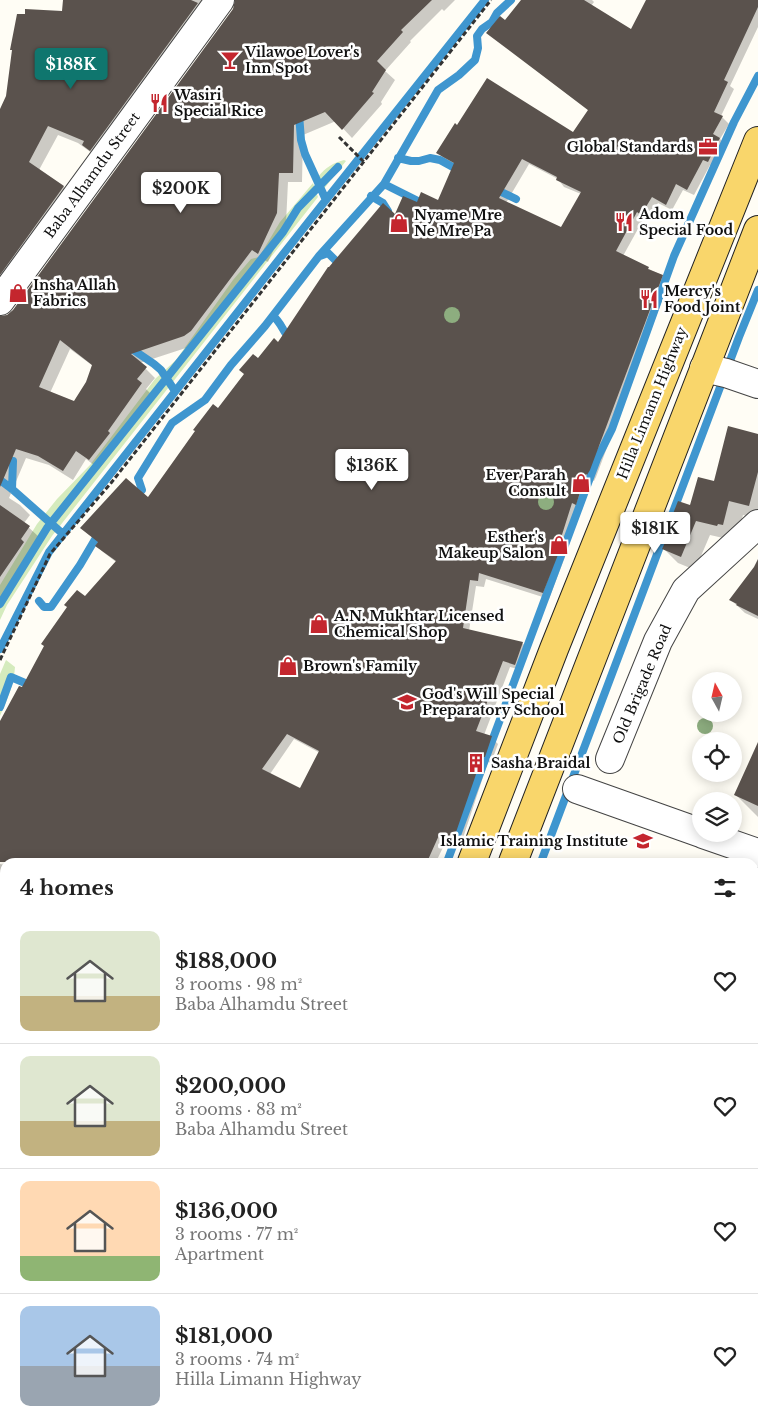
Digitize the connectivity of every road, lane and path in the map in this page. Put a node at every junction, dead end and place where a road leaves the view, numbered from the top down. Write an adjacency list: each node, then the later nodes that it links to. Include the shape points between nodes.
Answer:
1 (220, 0): 7 (street, Baba Alhamdu Street)
2 (491, 0): 5 (path)
3 (338, 137): 5 (path)
4 (758, 141): 18 (main road, Hilla Limann Highway, via 557,640)
5 (364, 162): 11 (path, via 50,554)
6 (758, 230): 8 (main road)
7 (0, 301)
8 (704, 368): 9 (street); 19 (main road)
9 (758, 384)
10 (758, 524): 13 (street, Old Brigade Road, via 686,590 658,640)
11 (2, 649): 12 (path)
12 (0, 660)
13 (610, 759)
14 (577, 789): 15 (street)
15 (692, 829)
16 (727, 842): 17 (street)
17 (758, 853)
18 (474, 858)
19 (515, 858)

